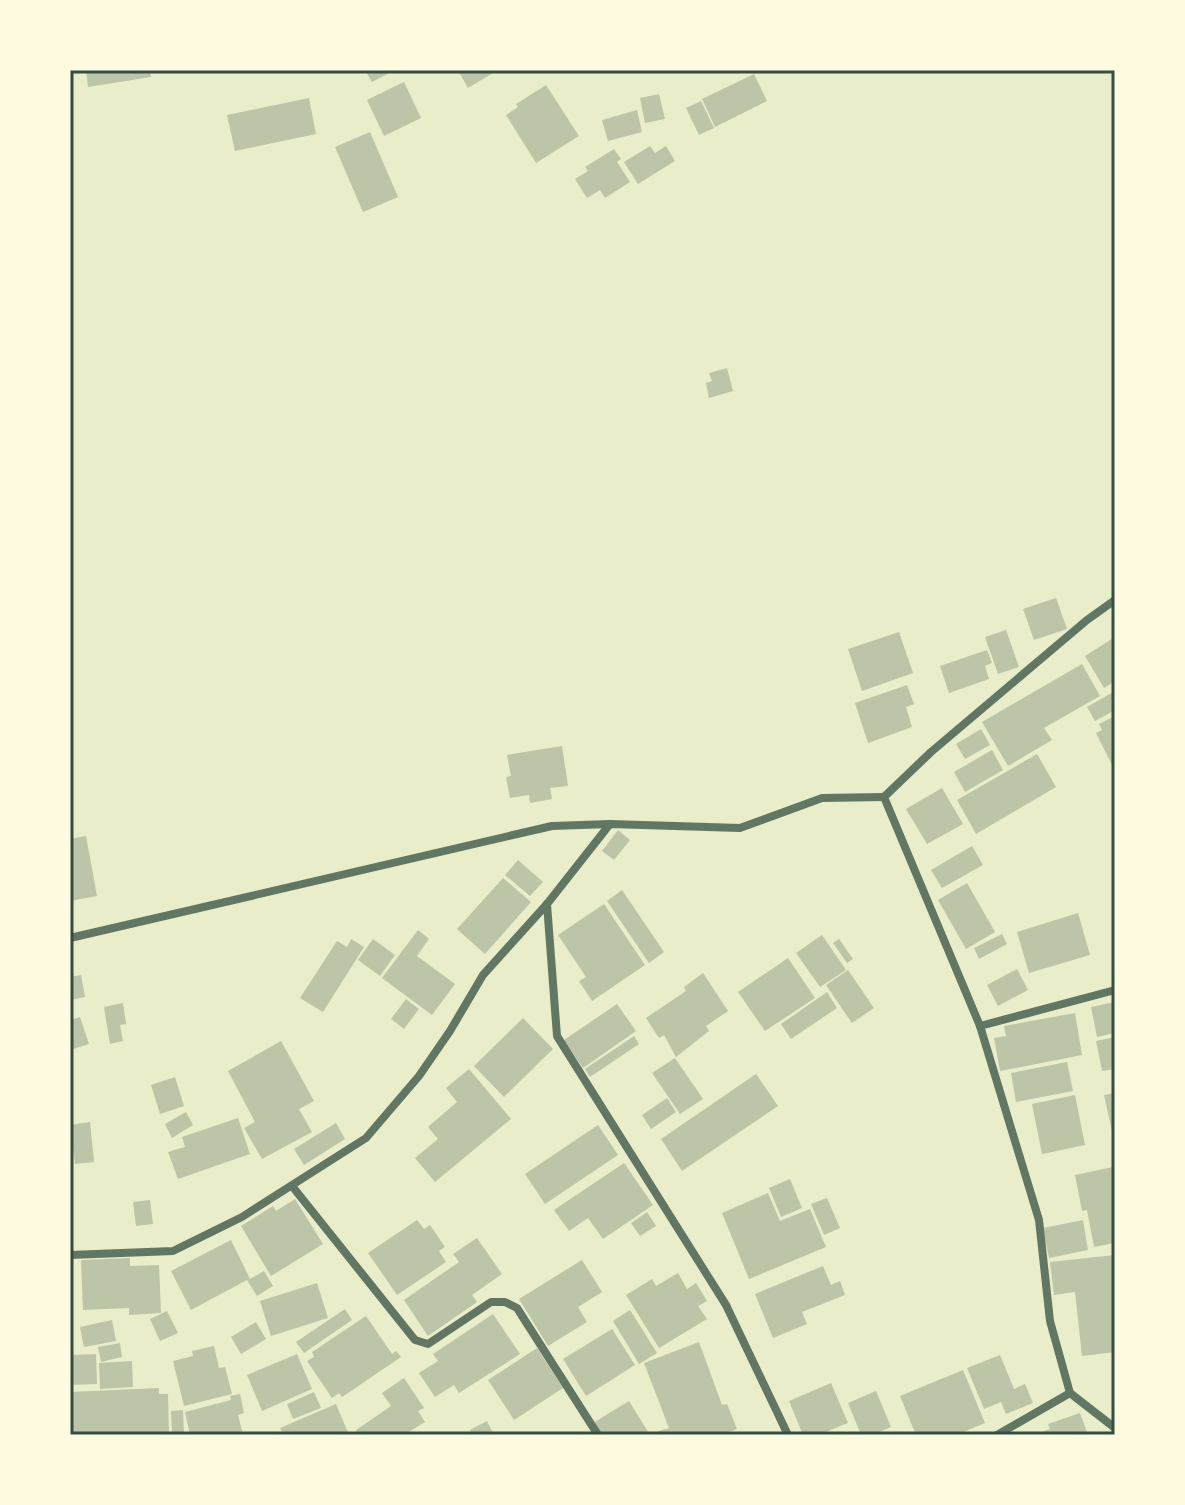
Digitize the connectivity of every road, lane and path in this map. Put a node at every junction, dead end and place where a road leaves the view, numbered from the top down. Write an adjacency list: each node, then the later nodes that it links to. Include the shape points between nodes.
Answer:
1 (1115, 600): 2 (street)
2 (884, 797): 3 (street, via 822,798 740,828); 7 (street)
3 (610, 824): 4 (street); 5 (street, via 552,826)
4 (547, 904): 8 (street, via 483,975 419,1076 366,1138); 13 (street, via 557,1036 726,1305)
5 (70, 938)
6 (1115, 990): 7 (street)
7 (980, 1026): 10 (street, via 1039,1220 1050,1321)
8 (292, 1186): 9 (street, via 173,1251); 12 (street, via 415,1340 428,1344 491,1302 517,1308)
9 (70, 1255)
10 (1070, 1393): 11 (street); 14 (street)
11 (1115, 1428)
12 (598, 1435)
13 (788, 1435)
14 (997, 1435)

